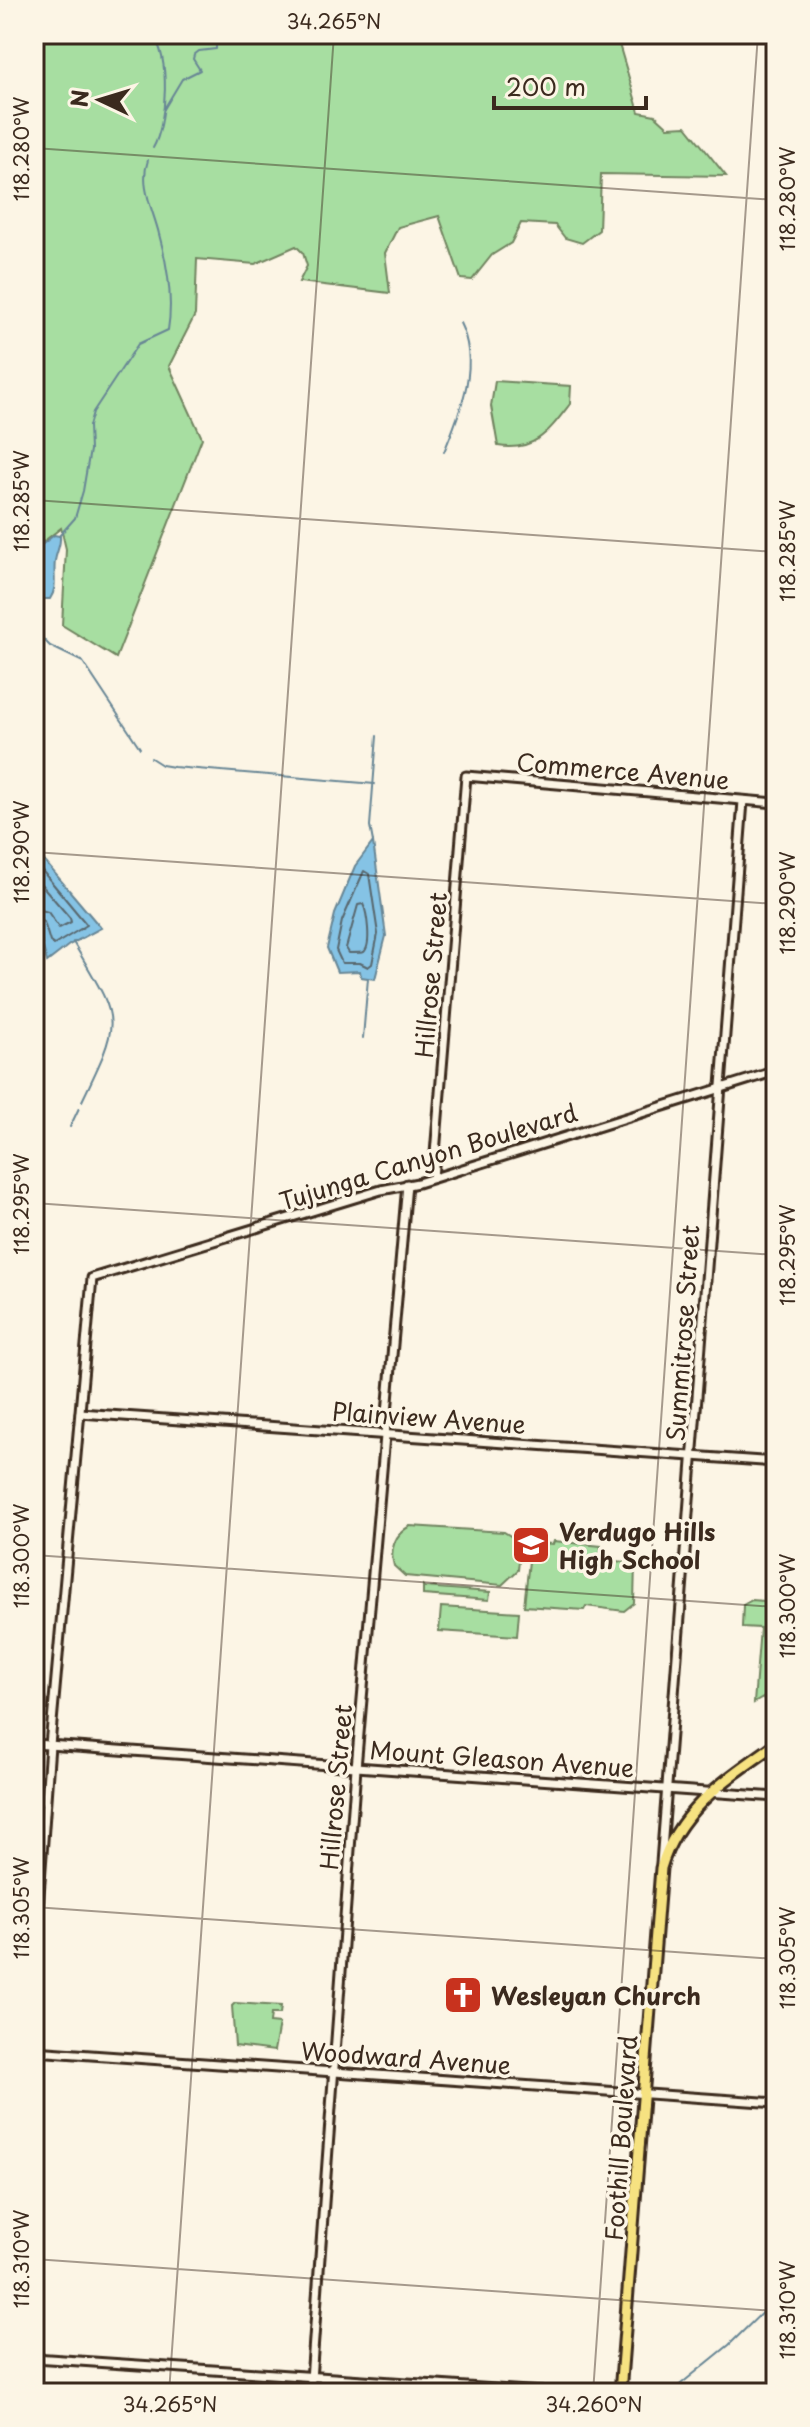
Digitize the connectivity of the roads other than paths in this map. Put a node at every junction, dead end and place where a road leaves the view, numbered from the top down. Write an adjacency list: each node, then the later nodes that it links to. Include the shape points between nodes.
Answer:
1 (466, 776): 2 (street, Commerce Avenue); 6 (street, Hillrose Street)
2 (743, 801): 3 (street, Commerce Avenue); 5 (street, Summitrose Street)
3 (776, 803)
4 (776, 1071): 5 (street, Tujunga Canyon Boulevard)
5 (721, 1089): 6 (street, Tujunga Canyon Boulevard); 10 (street, Summitrose Street)
6 (433, 1178): 7 (street, Tujunga Canyon Boulevard)
7 (407, 1184): 8 (street, Tujunga Canyon Boulevard, via 92,1278); 9 (street, Hillrose Street)
8 (80, 1413): 9 (street, Plainview Avenue); 14 (street)
9 (386, 1435): 10 (street, Plainview Avenue); 15 (street, Hillrose Street)
10 (692, 1456): 11 (street, Plainview Avenue); 16 (street, Summitrose Street)
11 (776, 1462)
12 (34, 1744): 14 (street, Mount Gleason Avenue)
13 (776, 1744): 17 (main road, Foothill Boulevard)
14 (50, 1745): 15 (street, Mount Gleason Avenue); 20 (street)
15 (356, 1768): 16 (street, Mount Gleason Avenue); 22 (street, Hillrose Street)
16 (667, 1789): 17 (street, Mount Gleason Avenue); 19 (street, Summitrose Street)
17 (710, 1793): 18 (street, Mount Gleason Avenue); 19 (main road, Foothill Boulevard, via 677,1829)
18 (776, 1797)
19 (661, 1868): 23 (main road, Foothill Boulevard)
20 (34, 1964)
21 (34, 2051): 22 (street, Woodward Avenue)
22 (334, 2072): 23 (street, Woodward Avenue); 26 (street, Hillrose Street)
23 (643, 2094): 24 (street, Woodward Avenue); 29 (main road, Foothill Boulevard)
24 (776, 2103)
25 (34, 2358): 26 (street)
26 (311, 2377): 27 (street, Hillrose Street); 28 (street)
27 (310, 2393)
28 (557, 2393)
29 (620, 2393)

